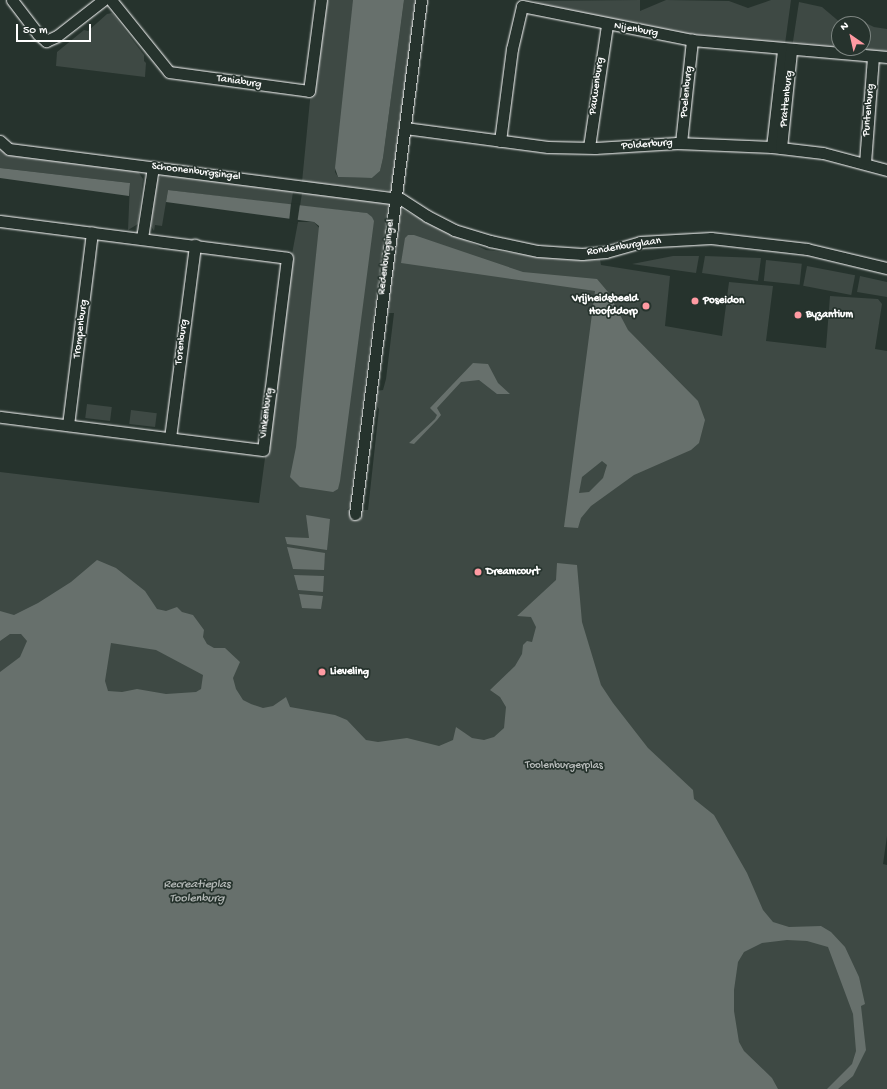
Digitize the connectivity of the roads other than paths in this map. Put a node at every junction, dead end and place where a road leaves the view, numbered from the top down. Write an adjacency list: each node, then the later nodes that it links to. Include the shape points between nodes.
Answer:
1 (12, 0): 2 (street, via 46,41 57,36)
2 (103, 0)
3 (111, 0): 4 (street, Taniaburg, via 169,72 309,91)
4 (321, 0)
5 (421, 0): 11 (street, Redenburgsingel)
6 (607, 25): 7 (street, Nijenburg); 12 (street, Nijenburg, via 522,6 512,49); 15 (street, Pauwenburg)
7 (692, 40): 8 (street, Nijenburg); 14 (street, Poelenburg)
8 (787, 50): 9 (street, Nijenburg); 16 (street, Prattenburg)
9 (873, 56): 10 (street, Nijenburg); 17 (street, Puntenburg)
10 (887, 57)
11 (405, 128): 12 (street, Polderburg); 20 (street, Redenburgsingel)
12 (500, 140): 15 (street, Polderburg, via 548,147)
13 (0, 141): 18 (street, Schoonenburgsingel, via 9,149)
14 (681, 143): 15 (street, Polderburg); 16 (street, Polderburg)
15 (589, 148)
16 (777, 148): 17 (street, Polderburg, via 823,153)
17 (864, 163): 19 (street, Polderburg)
18 (153, 167): 20 (street, Schoonenburgsingel); 23 (street)
19 (887, 170)
20 (394, 198): 25 (street, Rondenburglaan, via 401,199 454,230 538,251 582,254 606,252 640,242 711,238 807,249); 29 (street, Redenburgsingel)
21 (0, 221): 22 (street, Vinkenburg)
22 (92, 232): 23 (street, Vinkenburg); 27 (street, Trompenburg)
23 (142, 238): 24 (street, Vinkenburg)
24 (195, 245): 28 (street, Torenburg); 28 (street, Vinkenburg, via 287,258 263,450)
25 (887, 268)
26 (0, 417): 27 (street, Vinkenburg)
27 (68, 425): 28 (street, Vinkenburg)
28 (170, 438)
29 (355, 514)

